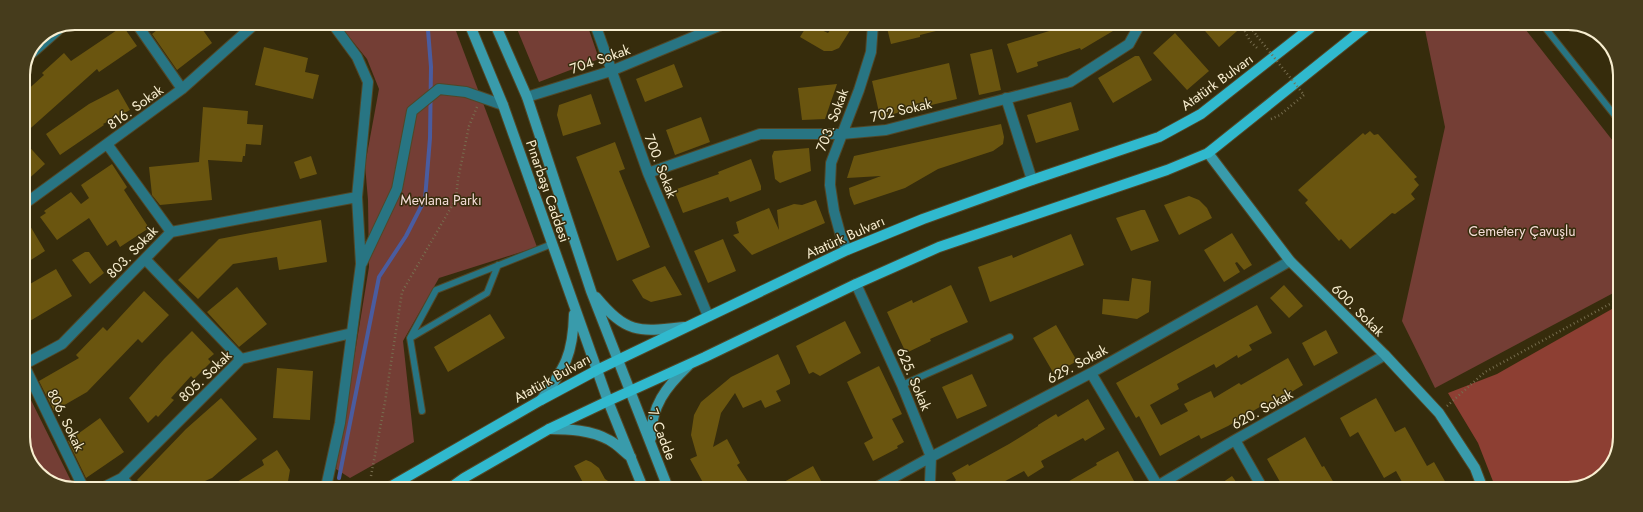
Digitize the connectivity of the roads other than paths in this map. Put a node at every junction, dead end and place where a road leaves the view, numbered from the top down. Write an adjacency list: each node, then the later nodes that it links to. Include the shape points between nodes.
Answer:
1 (141, 30): 14 (street)
2 (248, 30): 14 (street, 816. Sokak)
3 (337, 30): 24 (street, via 357,57 368,82)
4 (472, 30): 17 (street, Pınarbaşı Caddesi)
5 (498, 30): 15 (street, Pınarbaşı Caddesi)
6 (597, 30): 13 (street, 700. Sokak)
7 (710, 30): 13 (street, 704 Sokak)
8 (873, 30): 19 (street, 703. Sokak, via 871,52)
9 (1137, 30): 16 (street, 702 Sokak, via 1129,44 1070,82)
10 (1306, 30): 23 (main road, Atatürk Bulvarı, via 1201,114 1158,137)
11 (1362, 30): 21 (main road)
12 (1546, 30): 18 (lane)
13 (611, 71): 15 (street, 704 Sokak); 22 (street, 700. Sokak)
14 (182, 89): 20 (street, 816. Sokak)
15 (527, 97): 34 (street, Pınarbaşı Caddesi)
16 (1006, 98): 19 (street, 702 Sokak, via 886,130); 23 (street)
17 (503, 105): 27 (street, Pınarbaşı Caddesi); 31 (street, via 466,92 439,89 412,111 397,189)
18 (1613, 113)
19 (842, 134): 22 (street, 702 Sokak, via 760,134); 28 (street, 703. Sokak, via 831,163 830,185 834,211)
20 (107, 144): 25 (street, 816. Sokak); 26 (street)
21 (1208, 153): 30 (street, 600. Sokak); 33 (main road, via 1167,170 940,247)
22 (648, 172): 36 (street, 700. Sokak)
23 (1032, 180): 28 (main road, Atatürk Bulvarı, via 923,219)
24 (357, 197): 26 (street, 803. Sokak); 31 (street)
25 (30, 200)
26 (171, 232): 29 (street, 803. Sokak)
27 (552, 244): 32 (lane); 35 (street, Pınarbaşı Caddesi)
28 (847, 250): 36 (main road, Atatürk Bulvarı)
29 (145, 259): 42 (street); 44 (street, 803. Sokak, via 62,344)
30 (1290, 261): 41 (street, 600. Sokak); 47 (street, 629. Sokak)
31 (361, 264): 38 (street)
32 (498, 265): 40 (lane, via 487,293); 40 (lane, via 436,290)
33 (856, 284): 45 (main road); 49 (street, 625. Sokak)
34 (591, 291): 37 (street, via 610,313 632,328 653,330); 43 (street, Pınarbaşı Caddesi)
35 (574, 308): 46 (street, Pınarbaşı Caddesi); 51 (street, via 570,354 555,382)
36 (708, 316): 37 (main road, Atatürk Bulvarı)
37 (684, 327): 43 (main road, Atatürk Bulvarı)
38 (352, 333): 42 (street, 805. Sokak); 63 (street, via 340,423)
39 (1010, 337): 49 (lane)
40 (410, 338): 53 (lane)
41 (1385, 355): 55 (street, 620. Sokak); 73 (street, 600. Sokak, via 1439,413 1475,468)
42 (241, 359): 59 (street, 805. Sokak)
43 (617, 359): 46 (main road, Atatürk Bulvarı); 50 (street, 7. Cadde)
44 (30, 361)
45 (690, 364): 50 (main road); 56 (street, via 665,391 658,403 651,427)
46 (597, 370): 51 (main road, Atatürk Bulvarı); 52 (street, Pınarbaşı Caddesi)
47 (1091, 373): 57 (street, 629. Sokak); 70 (street)
48 (30, 379): 60 (street, 806. Sokak)
49 (902, 385): 57 (street, 625. Sokak)
50 (630, 391): 52 (main road); 56 (street, 7. Cadde)
51 (541, 400): 64 (main road, Atatürk Bulvarı)
52 (608, 401): 54 (main road); 58 (street)
53 (422, 411)
54 (549, 430): 58 (street, via 574,430 593,434 609,440); 65 (main road)
55 (1235, 440): 71 (street, 620. Sokak); 72 (street)
56 (651, 442): 67 (street, 7. Cadde)
57 (931, 457): 68 (street, 629. Sokak); 69 (street, 625. Sokak)
58 (632, 458): 66 (street)
59 (122, 478): 61 (street, 805. Sokak); 62 (street)
60 (81, 482)
61 (114, 482)
62 (126, 482)
63 (327, 482)
64 (398, 482)
65 (458, 482)
66 (641, 482)
67 (666, 482)
68 (886, 482)
69 (930, 482)
70 (1153, 482)
71 (1164, 482)
72 (1258, 482)
73 (1481, 482)

